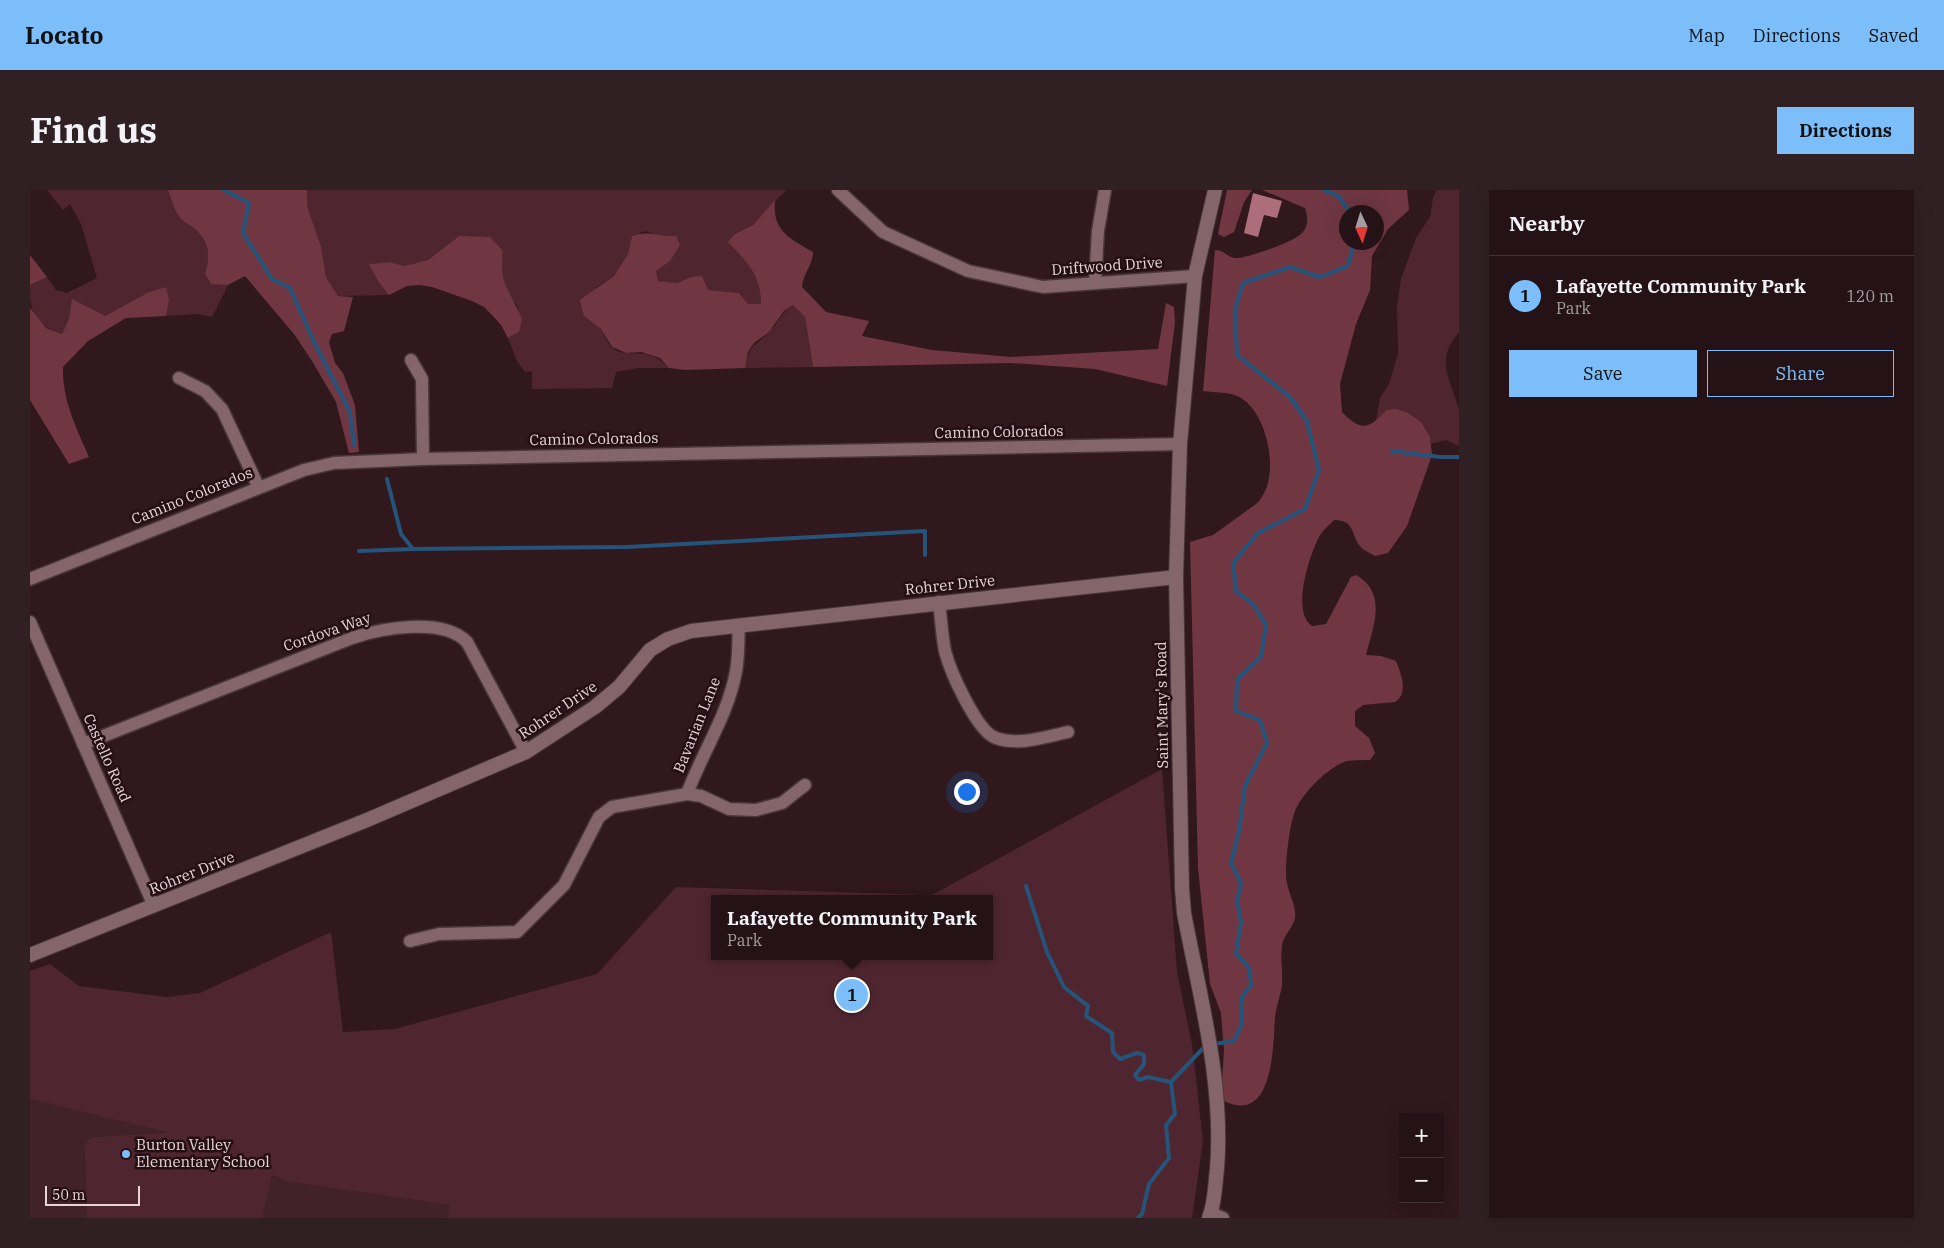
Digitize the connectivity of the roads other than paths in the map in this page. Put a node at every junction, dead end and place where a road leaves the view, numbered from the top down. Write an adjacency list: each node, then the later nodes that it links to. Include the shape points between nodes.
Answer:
1 (838, 190): 5 (street, Driftwood Drive, via 883,232 968,271 1043,287)
2 (1105, 190): 5 (street, via 1098,231)
3 (1215, 190): 4 (street, Saint Mary's Road)
4 (1195, 276): 5 (street, Driftwood Drive); 8 (street, Saint Mary's Road)
5 (1095, 283)
6 (411, 360): 9 (street, via 422,379)
7 (179, 378): 10 (street, via 205,391 222,409)
8 (1180, 444): 9 (street, Camino Colorados); 11 (street, Saint Mary's Road)
9 (423, 459): 10 (street, Camino Colorados, via 334,463)
10 (258, 486): 12 (street, Camino Colorados)
11 (1176, 577): 13 (street, Rohrer Drive); 24 (street, Saint Mary's Road, via 1182,888 1214,1071 1218,1119)
12 (30, 579)
13 (940, 602): 15 (street, Rohrer Drive); 16 (street, via 945,651 982,728 995,738 1015,741)
14 (30, 622): 17 (street, Castello Road)
15 (739, 624): 18 (street, Rohrer Drive, via 692,631 668,639 650,650 618,687 595,707); 20 (street, Bavarian Lane, via 736,672 726,704)
16 (1068, 732)
17 (83, 744): 18 (street, Cordova Way, via 368,632 411,627 452,631 467,642); 21 (street, Castello Road)
18 (526, 752): 21 (street, Rohrer Drive)
19 (805, 785): 20 (street, via 782,803 756,810 729,810 701,796)
20 (687, 794): 22 (street, Bavarian Lane, via 612,807 599,817 564,884 518,932 439,934)
21 (154, 906): 23 (street, Rohrer Drive)
22 (410, 941)
23 (30, 955)
24 (1214, 1216)

